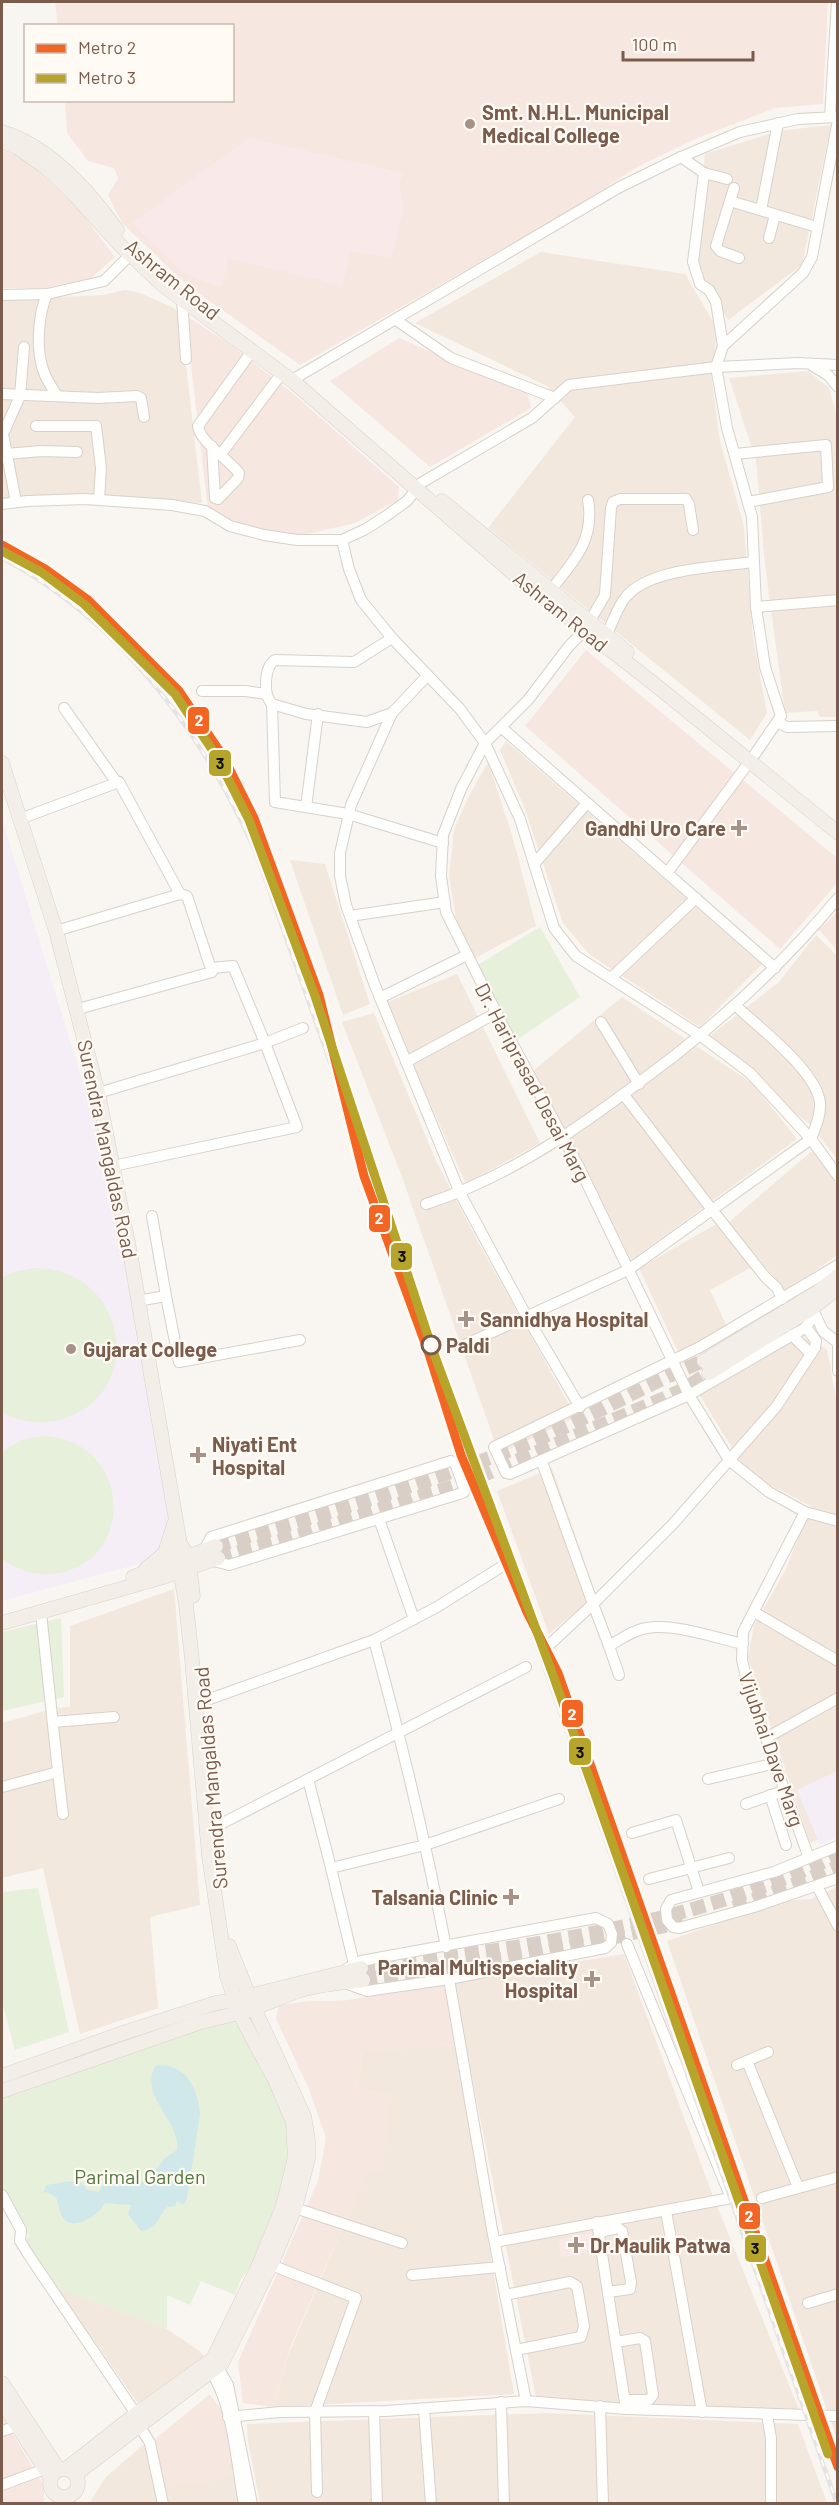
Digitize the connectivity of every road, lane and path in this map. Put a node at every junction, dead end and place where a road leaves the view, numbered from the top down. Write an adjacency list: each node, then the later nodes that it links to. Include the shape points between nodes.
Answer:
1 (837, 2): 2 (street)
2 (836, 31): 3 (street)
3 (835, 118): 4 (street); 8 (street)
4 (778, 123): 7 (street, via 740,132); 11 (street)
5 (2, 132): 15 (main road, Ashram Road, via 20,137 77,183)
6 (2, 142): 15 (main road, Ashram Road, via 17,147 44,166)
7 (681, 158): 9 (street); 20 (street, via 618,188)
8 (833, 170): 13 (street)
9 (704, 173): 10 (street, via 731,183); 21 (street, via 693,262 700,284 716,302)
10 (730, 201): 11 (street); 16 (street, via 717,246)
11 (761, 210): 12 (street)
12 (775, 215): 13 (street); 14 (street)
13 (817, 227): 21 (street, via 812,257 803,273)
14 (768, 238)
15 (133, 252): 17 (street, via 104,281); 19 (main road, Ashram Road, via 164,286); 28 (main road, Ashram Road)
16 (739, 258)
17 (47, 294): 18 (street); 32 (street, via 38,336 44,373)
18 (2, 295)
19 (182, 299): 23 (main road, Ashram Road); 24 (street)
20 (396, 320): 28 (street); 33 (street, via 451,358)
21 (723, 346): 27 (street)
22 (24, 347): 31 (street)
23 (252, 351): 28 (main road, Ashram Road); 28 (street, via 200,421 200,434 217,450)
24 (186, 359)
25 (810, 364): 26 (street); 27 (street); 29 (street, via 828,375)
26 (837, 365)
27 (716, 367): 33 (street, via 570,385); 38 (street)
28 (290, 376): 39 (main road, Ashram Road)
29 (837, 387)
30 (2, 394): 31 (street)
31 (20, 396): 32 (street); 37 (street, via 3,434)
32 (57, 396): 34 (street, via 137,396 141,398)
33 (555, 398): 39 (street, via 532,418)
34 (144, 417)
35 (36, 426): 40 (street, via 96,426 101,468)
36 (77, 452): 37 (street)
37 (6, 454): 42 (street)
38 (735, 454): 43 (street); 43 (street, via 826,445 828,487)
39 (419, 487): 46 (street, via 386,516); 48 (main road, Ashram Road); 51 (main road, Ashram Road)
40 (99, 500): 42 (street); 46 (street, via 205,510 230,526 275,537)
41 (588, 500): 48 (street, via 585,544)
42 (16, 502): 44 (street)
43 (748, 502): 47 (street)
44 (2, 504)
45 (693, 530): 51 (street, Dr. Hariprasad Desai Marg, via 686,499 613,502 605,594)
46 (342, 540): 53 (street, via 361,600)
47 (754, 562): 50 (street); 52 (street, via 665,573 624,599)
48 (550, 591): 51 (main road, Ashram Road)
49 (837, 600): 50 (street)
50 (756, 607): 61 (street, via 765,667 781,716)
51 (587, 627): 52 (main road, Ashram Road); 63 (street, Dr. Hariprasad Desai Marg); 65 (main road, Ashram Road)
52 (606, 636): 65 (main road, Ashram Road)
53 (392, 638): 54 (street); 56 (street, via 354,662 275,660 269,665)
54 (427, 676): 59 (street); 64 (street, via 460,709)
55 (202, 691): 56 (street)
56 (266, 694): 57 (street)
57 (272, 704): 60 (street); 69 (street, via 275,802)
58 (64, 708): 67 (street)
59 (392, 713): 60 (street, via 367,722); 70 (street)
60 (318, 714): 69 (street)
61 (777, 722): 62 (street, via 787,727); 65 (street)
62 (837, 726)
63 (502, 728): 64 (street, Dr. Hariprasad Desai Marg); 68 (street)
64 (485, 743): 74 (street, Dr. Hariprasad Desai Marg, via 461,789); 75 (street, via 520,819)
65 (753, 757): 72 (main road, Ashram Road); 73 (main road, Ashram Road); 76 (street)
66 (2, 763): 71 (main road, Surendra Mangaldas Road)
67 (117, 783): 71 (street); 77 (street)
68 (587, 803): 75 (street); 76 (street)
69 (306, 807): 70 (street)
70 (348, 814): 74 (street); 81 (street, via 340,876)
71 (20, 819): 82 (main road, Surendra Mangaldas Road)
72 (837, 821)
73 (837, 833)
74 (443, 843): 80 (street, Dr. Hariprasad Desai Marg, via 441,876)
75 (534, 864): 86 (street, via 554,928 576,957)
76 (667, 873): 78 (street)
77 (180, 894): 82 (street); 84 (street, via 187,896)
78 (696, 898): 85 (street); 86 (street)
79 (837, 898): 85 (street)
80 (445, 902): 81 (street); 83 (street, Dr. Hariprasad Desai Marg)
81 (350, 916): 87 (street)
82 (56, 931): 89 (main road, Surendra Mangaldas Road)
83 (467, 955): 87 (street); 90 (street, Dr. Hariprasad Desai Marg)
84 (211, 968): 89 (street, via 212,972); 94 (street, via 233,966)
85 (775, 968): 88 (street)
86 (611, 978): 93 (street)
87 (380, 998): 95 (street)
88 (735, 1005): 93 (street); 100 (street, via 804,1069 820,1100)
89 (78, 1010): 97 (main road, Surendra Mangaldas Road)
90 (496, 1013): 95 (street); 99 (street, Dr. Hariprasad Desai Marg)
91 (601, 1022): 96 (street)
92 (303, 1028): 94 (street)
93 (702, 1036): 96 (street); 100 (street, via 750,1073)
94 (265, 1043): 97 (street); 101 (street, via 297,1127)
95 (406, 1062): 103 (street)
96 (639, 1084): 98 (street)
97 (98, 1093): 101 (main road, Surendra Mangaldas Road)
98 (624, 1095): 99 (street); 105 (street)
99 (564, 1137): 103 (street); 108 (street, Dr. Hariprasad Desai Marg)
100 (811, 1139): 102 (street); 105 (street)
101 (113, 1166): 112 (main road, Surendra Mangaldas Road)
102 (837, 1176)
103 (460, 1193): 104 (street); 115 (street)
104 (426, 1204)
105 (713, 1211): 108 (street); 113 (street)
106 (153, 1216): 111 (street)
107 (837, 1265): 113 (street)
108 (628, 1270): 115 (street); 122 (street, Dr. Hariprasad Desai Marg)
109 (837, 1276): 113 (main road)
110 (837, 1288): 114 (main road)
111 (166, 1296): 112 (street); 118 (street, via 179,1362)
112 (137, 1301): 129 (main road, Surendra Mangaldas Road)
113 (787, 1304): 114 (main road, via 706,1367 723,1364); 122 (street)
114 (811, 1309): 116 (street); 119 (street, via 824,1331)
115 (527, 1317): 120 (street); 125 (street)
116 (806, 1327): 117 (street); 121 (street, via 816,1341)
117 (792, 1335): 121 (street); 124 (street)
118 (300, 1340)
119 (837, 1342): 123 (street)
120 (460, 1347)
121 (811, 1354): 126 (street, via 776,1407)
122 (672, 1361): 124 (street, Dr. Hariprasad Desai Marg); 125 (street)
123 (837, 1371)
124 (689, 1395): 126 (street, Dr. Hariprasad Desai Marg); 127 (street)
125 (580, 1407): 127 (street, via 495,1447 508,1474)
126 (729, 1460): 128 (street, Dr. Hariprasad Desai Marg, via 769,1492); 136 (street, via 672,1525)
127 (542, 1462): 136 (street)
128 (805, 1512): 131 (street); 137 (street, Vijubhai Dave Marg)
129 (176, 1515): 133 (main road, Surendra Mangaldas Road); 135 (main road, via 165,1553)
130 (379, 1519): 132 (street, via 229,1565); 132 (street, via 463,1492 455,1463 451,1461 211,1537); 140 (street)
131 (837, 1521)
132 (212, 1554): 133 (main road)
133 (184, 1563): 135 (main road); 138 (main road); 150 (main road, Surendra Mangaldas Road)
134 (501, 1566): 140 (street)
135 (137, 1576): 139 (main road)
136 (593, 1604): 144 (street); 145 (street)
137 (754, 1612): 143 (street, Vijubhai Dave Marg, via 743,1632); 146 (street)
138 (41, 1613): 141 (main road); 152 (street)
139 (2, 1614)
140 (414, 1619): 142 (street)
141 (2, 1623)
142 (374, 1640): 150 (street); 153 (street)
143 (743, 1644): 145 (street, via 666,1627 646,1628); 154 (street, Vijubhai Dave Marg, via 742,1660 751,1697)
144 (549, 1645)
145 (609, 1646): 148 (street)
146 (837, 1661)
147 (526, 1667): 153 (street)
148 (619, 1675)
149 (837, 1698): 154 (street)
150 (200, 1702): 165 (main road, Surendra Mangaldas Road); 184 (main road, Surendra Mangaldas Road, via 216,1913 227,1976)
151 (114, 1717): 152 (street)
152 (53, 1722): 156 (street)
153 (399, 1732): 157 (street); 167 (street)
154 (766, 1738): 155 (street, Vijubhai Dave Marg)
155 (776, 1763): 158 (street); 160 (street, Vijubhai Dave Marg)
156 (58, 1772): 159 (street); 164 (street)
157 (308, 1779): 165 (street); 173 (street)
158 (708, 1779)
159 (2, 1787)
160 (786, 1790): 161 (street); 171 (street, Vijubhai Dave Marg)
161 (770, 1795): 163 (street); 168 (street)
162 (559, 1799): 167 (street)
163 (746, 1804)
164 (63, 1814)
165 (213, 1828): 183 (main road, Surendra Mangaldas Road, via 224,1928 231,1956)
166 (632, 1833): 172 (street, via 676,1820)
167 (425, 1845): 173 (street); 180 (street)
168 (786, 1845)
169 (837, 1846): 171 (street)
170 (729, 1858): 172 (street)
171 (809, 1858): 177 (street, via 774,1872)
172 (691, 1867): 175 (street); 177 (street)
173 (331, 1868): 181 (street)
174 (837, 1878): 176 (street)
175 (649, 1879)
176 (817, 1886): 177 (street, via 702,1922 673,1927 666,1909 671,1900); 178 (street)
177 (699, 1892)
178 (837, 1926)
179 (627, 1944): 193 (street, via 731,2198)
180 (446, 1947): 181 (street); 182 (street, via 596,1918 608,1924 612,1934 611,1943 604,1948)
181 (353, 1973): 182 (street, via 367,1991); 183 (main road)
182 (449, 1979): 195 (street)
183 (251, 2002): 184 (main road); 192 (main road, Surendra Mangaldas Road, via 304,2116 308,2159)
184 (237, 2007): 186 (main road, via 216,2003); 187 (main road); 206 (main road, Surendra Mangaldas Road, via 287,2107 296,2145 283,2206)
185 (768, 2052): 189 (street, via 742,2063)
186 (2, 2076)
187 (2, 2091)
188 (837, 2177): 189 (street)
189 (798, 2187): 191 (street)
190 (2, 2195): 220 (street, via 21,2230 20,2241)
191 (762, 2198)
192 (295, 2208): 196 (street); 197 (main road, Surendra Mangaldas Road)
193 (666, 2211): 194 (street); 216 (street)
194 (598, 2227): 195 (street); 200 (street); 200 (street, via 622,2231 631,2282 630,2289)
195 (495, 2242): 198 (street)
196 (402, 2243)
197 (271, 2265): 206 (main road, Surendra Mangaldas Road, via 229,2353); 215 (street, via 356,2298)
198 (500, 2267): 199 (street); 202 (street)
199 (412, 2276)
200 (608, 2292): 204 (street)
201 (837, 2294): 203 (street)
202 (505, 2295): 205 (street); 205 (street, via 570,2282 577,2286 584,2326 581,2337)
203 (808, 2303)
204 (616, 2342): 211 (street); 211 (street, via 640,2338 645,2341 653,2395 649,2400)
205 (516, 2350): 208 (street)
206 (212, 2365): 218 (street, via 228,2385); 220 (main road, Surendra Mangaldas Road)
207 (2, 2383): 223 (main road)
208 (526, 2401): 210 (street); 212 (street)
209 (2, 2402): 221 (main road)
210 (501, 2402): 213 (street); 232 (street)
211 (625, 2404): 212 (street); 216 (street)
212 (600, 2406): 233 (street)
213 (424, 2409): 214 (street); 231 (street)
214 (374, 2411): 215 (street); 230 (street)
215 (315, 2412): 218 (street); 225 (street)
216 (702, 2412): 217 (street)
217 (767, 2415): 219 (street); 234 (street)
218 (232, 2416): 228 (street); 229 (street)
219 (837, 2416)
220 (138, 2420): 223 (main road, Surendra Mangaldas Road); 227 (street, via 150,2443)
221 (17, 2426): 222 (street); 223 (main road)
222 (2, 2430)
223 (59, 2472): 224 (street); 226 (main road, via 51,2486); 226 (main road, via 78,2488)
224 (2, 2484)
225 (317, 2492)
226 (60, 2499)
227 (163, 2504)
228 (244, 2504)
229 (252, 2504)
230 (377, 2504)
231 (431, 2504)
232 (504, 2504)
233 (603, 2504)
234 (771, 2504)

